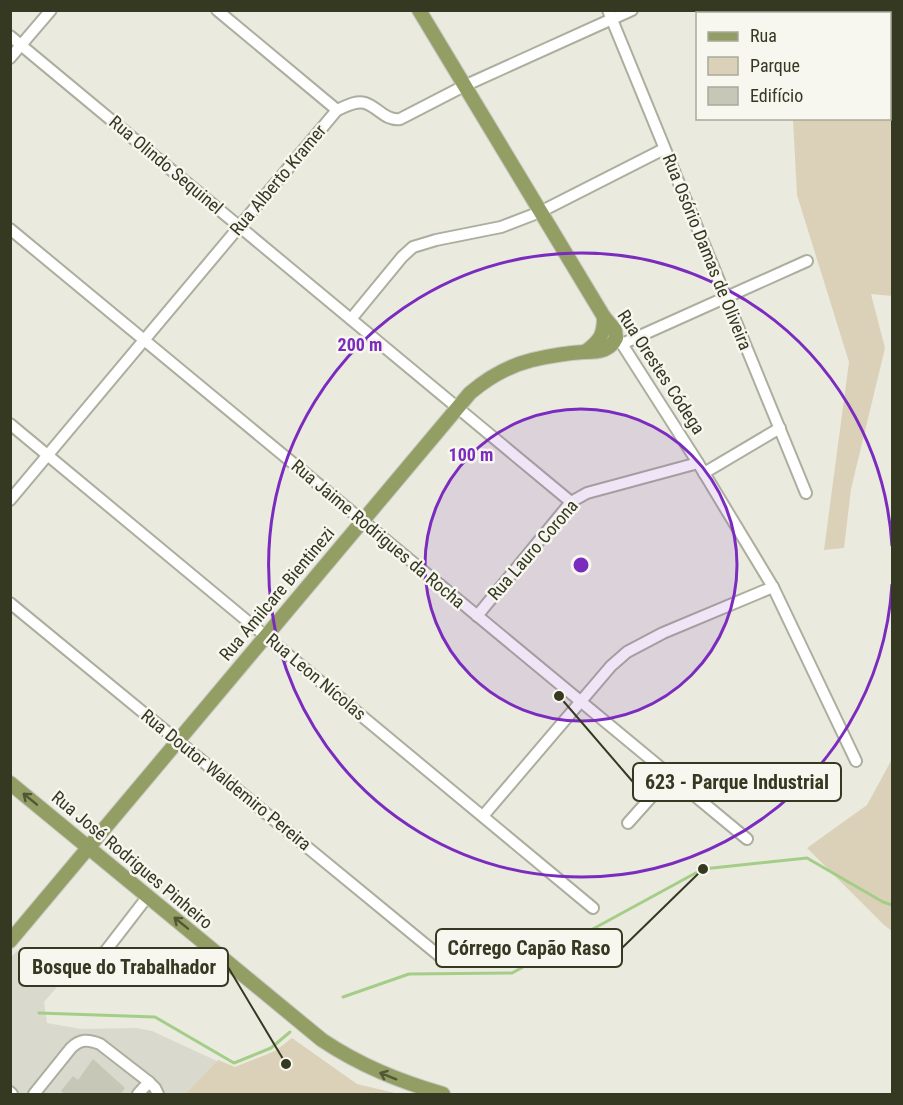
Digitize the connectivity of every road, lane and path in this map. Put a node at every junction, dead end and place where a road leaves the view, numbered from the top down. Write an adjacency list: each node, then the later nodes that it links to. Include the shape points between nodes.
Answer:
1 (51, 10): 7 (street)
2 (217, 10): 10 (street)
3 (420, 10): 9 (main road, Rua Orestes Códega)
4 (632, 10): 5 (street, Rua Alberto Kramer)
5 (610, 15): 9 (street, Rua Alberto Kramer); 11 (street, Rua Osório Damas de Oliveira)
6 (10, 36): 7 (street, Rua Olindo Sequinel)
7 (22, 45): 8 (street); 13 (street, Rua Olindo Sequinel)
8 (10, 58)
9 (464, 86): 10 (street, Rua Alberto Kramer, via 400,119 386,117 365,103 350,104); 12 (main road, Rua Orestes Códega)
10 (337, 111): 13 (street, Rua Alberto Kramer)
11 (664, 149): 12 (street); 16 (street, Rua Osório Damas de Oliveira)
12 (540, 212): 17 (main road, Rua Orestes Códega); 18 (street, via 501,227 413,247)
13 (240, 226): 18 (street, Rua Olindo Sequinel); 19 (street, Rua Alberto Kramer)
14 (10, 229): 19 (street, Rua Jaime Rodrigues da Rocha)
15 (807, 261): 16 (street, Rua Amilcare Bientinezi)
16 (726, 298): 20 (street, Rua Amilcare Bientinezi); 24 (street, Rua Osório Damas de Oliveira)
17 (604, 317): 20 (main road, Rua Orestes Códega, via 615,330); 21 (main road, via 604,332)
18 (351, 319): 22 (street, Rua Olindo Sequinel)
19 (145, 340): 25 (street, Rua Alberto Kramer); 30 (street, Rua Jaime Rodrigues da Rocha)
20 (618, 342): 21 (main road, Rua Amilcare Bientinezi, via 601,351); 26 (street, Rua Orestes Códega)
21 (585, 352): 22 (main road, Rua Amilcare Bientinezi, via 533,360 499,372)
22 (457, 407): 29 (street, Rua Olindo Sequinel); 30 (main road, Rua Amilcare Bientinezi)
23 (10, 424): 25 (street, Rua Leon Nícolas)
24 (780, 428): 26 (street, Rua Lauro Corona); 27 (street, Rua Osório Damas de Oliveira)
25 (48, 455): 28 (street, Rua Alberto Kramer); 34 (street, Rua Leon Nícolas)
26 (701, 468): 29 (street, Rua Lauro Corona, via 587,493); 31 (street, Rua Orestes Códega)
27 (806, 493)
28 (10, 500)
29 (571, 502): 33 (street, Rua Lauro Corona)
30 (362, 520): 33 (street, Rua Jaime Rodrigues da Rocha); 34 (main road, Rua Amilcare Bientinezi)
31 (773, 587): 35 (street, via 638,645 618,660); 37 (street, Rua Orestes Códega)
32 (10, 603): 36 (street, Rua Doutor Waldemiro Pereira)
33 (477, 616): 35 (street, Rua Jaime Rodrigues da Rocha)
34 (266, 636): 36 (main road, Rua Amilcare Bientinezi); 40 (street, Rua Leon Nícolas)
35 (581, 702): 38 (street, Rua Jaime Rodrigues da Rocha); 40 (street)
36 (178, 741): 43 (main road, Rua Amilcare Bientinezi); 47 (street, Rua Doutor Waldemiro Pereira)
37 (856, 761)
38 (670, 776): 41 (street); 42 (street, Rua Jaime Rodrigues da Rocha)
39 (10, 783): 43 (main road, Rua José Rodrigues Pinheiro, one-way to 39)
40 (483, 816): 45 (street, Rua Leon Nícolas)
41 (627, 823)
42 (747, 839)
43 (89, 847): 44 (main road, Rua José Rodrigues Pinheiro); 46 (main road, Rua Amilcare Bientinezi)
44 (148, 896): 48 (street); 53 (main road, Rua José Rodrigues Pinheiro, one-way to 44, via 372,1069 331,1045)
45 (593, 908)
46 (10, 941)
47 (442, 958)
48 (84, 979)
49 (148, 1082): 50 (street, via 100,1044 84,1040 71,1048); 51 (street); 52 (street)
50 (34, 1095)
51 (138, 1095)
52 (159, 1095)
53 (443, 1095)

